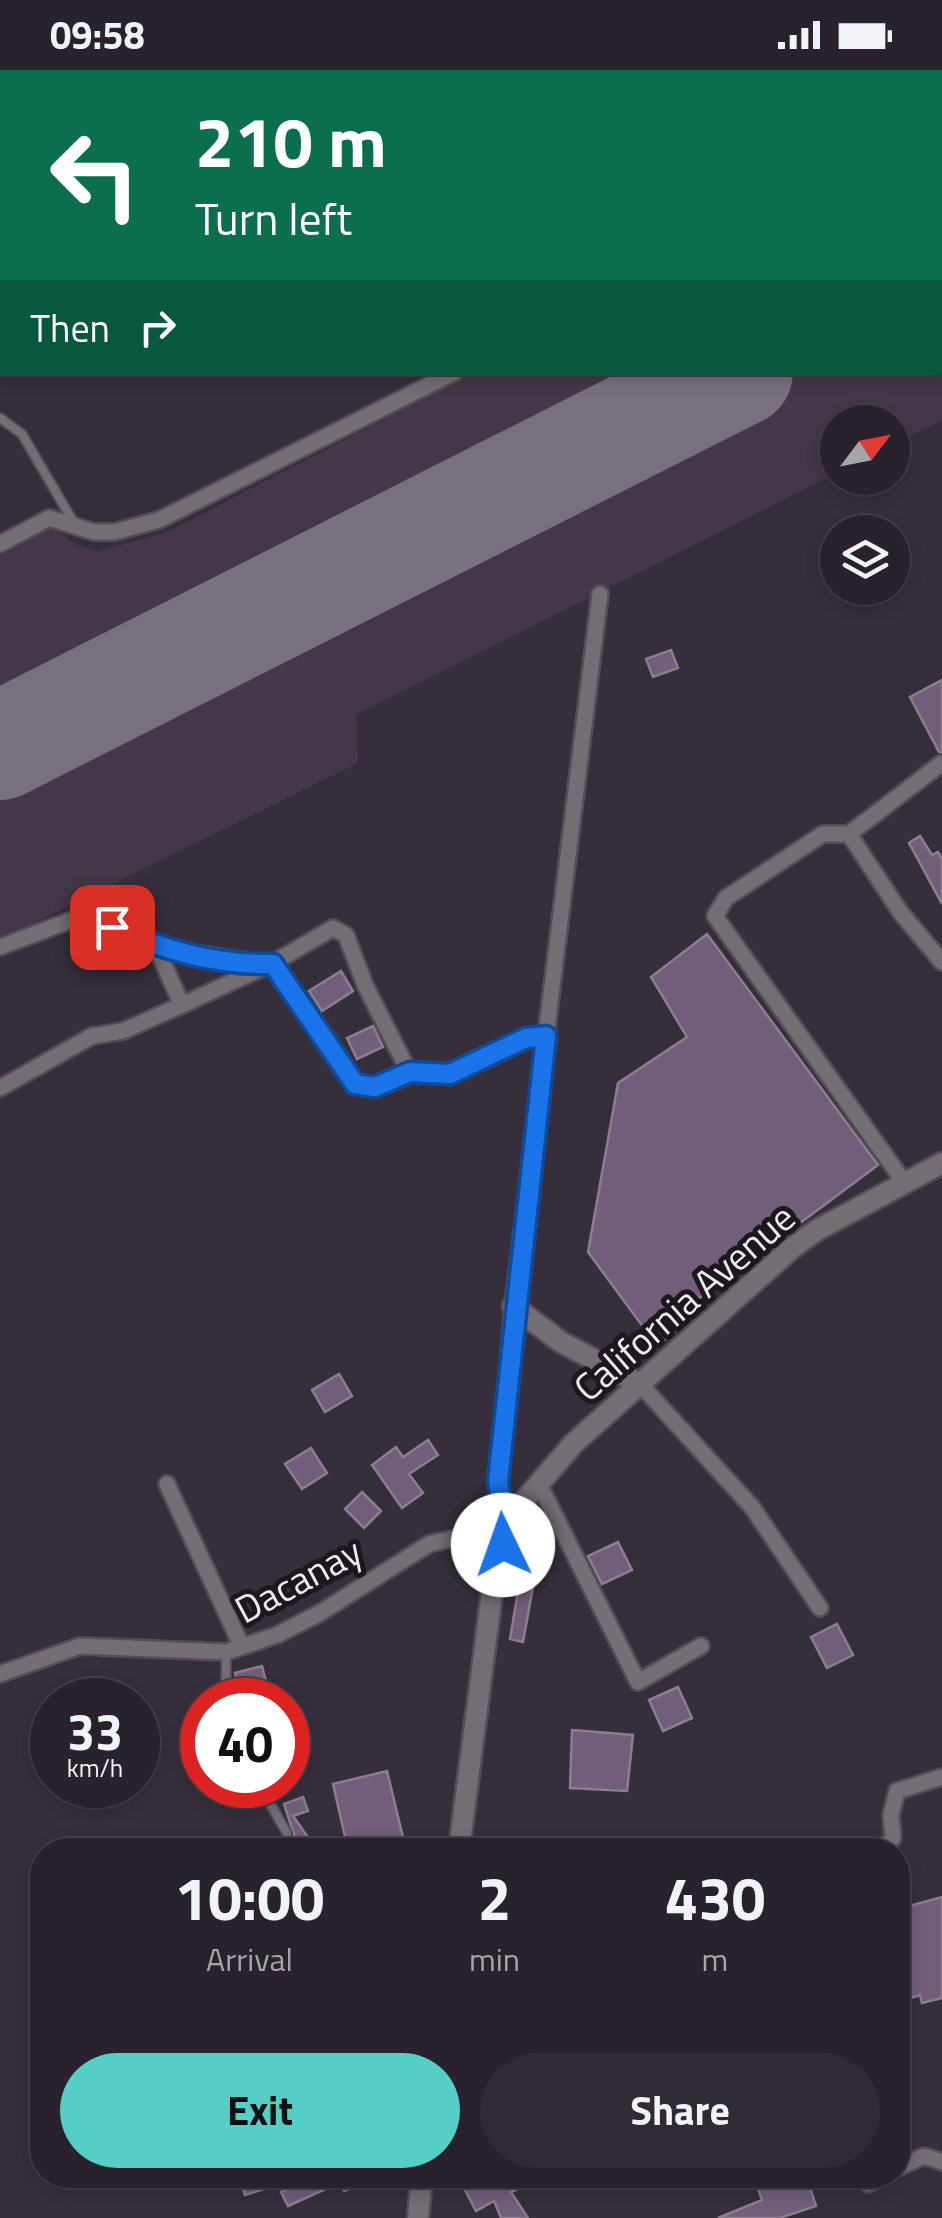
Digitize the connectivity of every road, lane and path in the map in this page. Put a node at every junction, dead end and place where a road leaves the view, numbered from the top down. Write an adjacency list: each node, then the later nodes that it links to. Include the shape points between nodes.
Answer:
1 (449, 375): 3 (street, via 159,520 114,532)
2 (0, 418): 3 (lane, via 22,434)
3 (76, 527): 4 (street, via 49,518)
4 (0, 544)
5 (600, 594): 13 (street)
6 (942, 763): 7 (street)
7 (848, 834): 10 (street); 17 (street, via 824,834 726,898 715,916)
8 (0, 947): 9 (street, via 77,918)
9 (156, 947): 11 (street); 12 (street)
10 (942, 962)
11 (273, 964): 12 (street); 14 (street, via 355,1084 375,1087); 14 (street, via 322,932 342,930)
12 (182, 1006): 15 (street, via 123,1031 92,1036)
13 (546, 1036): 14 (street, via 526,1038 450,1074); 18 (street)
14 (410, 1072)
15 (0, 1088)
16 (942, 1162): 17 (street, California Avenue)
17 (904, 1182): 19 (street, California Avenue, via 817,1230)
18 (513, 1306): 19 (street, via 562,1342); 22 (street, via 498,1481)
19 (640, 1384): 20 (street, California Avenue); 23 (street, via 752,1507)
20 (538, 1482): 22 (street, California Avenue); 24 (street, via 638,1682)
21 (167, 1484): 25 (street)
22 (505, 1539): 25 (street, Dacanay, via 429,1544 320,1614); 31 (street, California Avenue, via 491,1600)
23 (820, 1608)
24 (701, 1646)
25 (234, 1649): 26 (street, Dacanay, via 80,1646); 27 (lane)
26 (0, 1674)
27 (229, 1678)
28 (942, 1776): 32 (street, via 896,1792)
29 (272, 1808): 30 (lane)
30 (287, 1833)
31 (463, 1838)
32 (892, 1838)
33 (910, 2162): 34 (street, via 924,2156)
34 (942, 2162)
35 (421, 2188): 36 (street)
36 (418, 2218)

